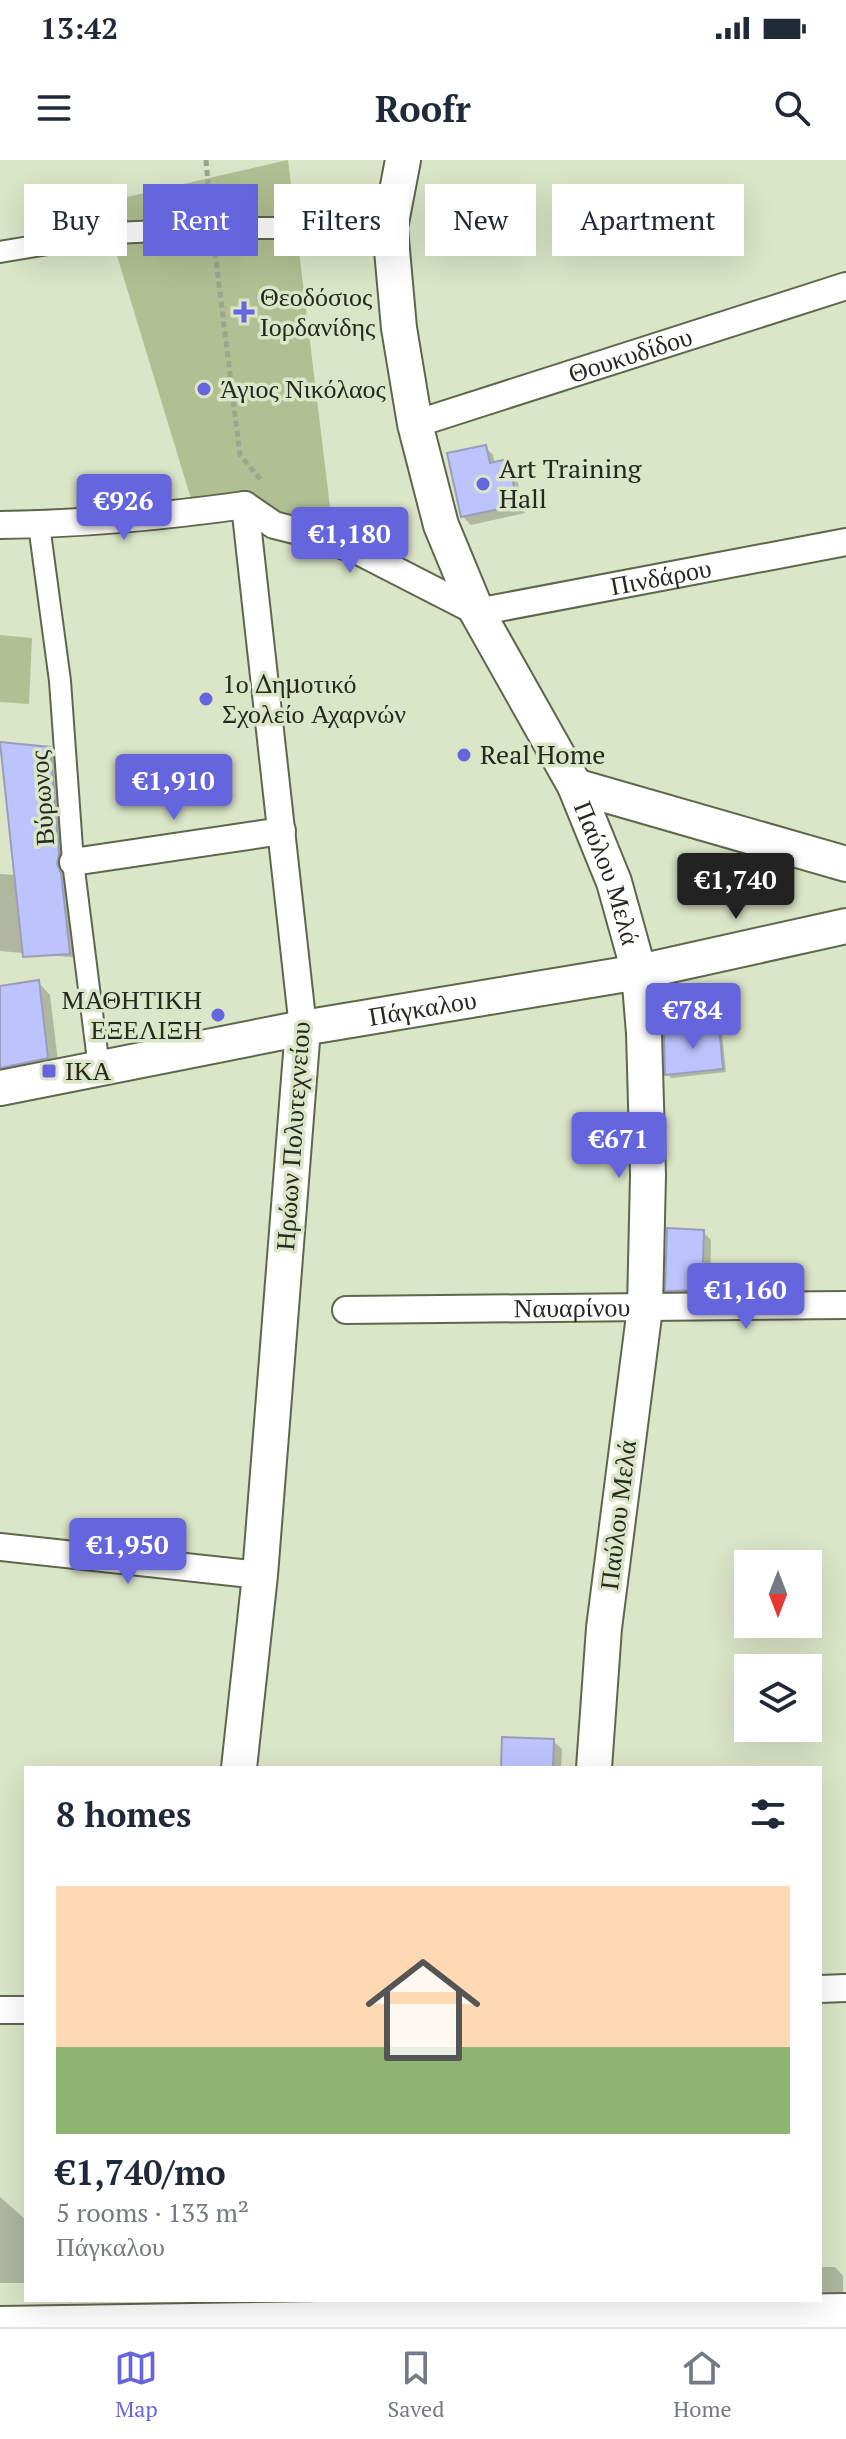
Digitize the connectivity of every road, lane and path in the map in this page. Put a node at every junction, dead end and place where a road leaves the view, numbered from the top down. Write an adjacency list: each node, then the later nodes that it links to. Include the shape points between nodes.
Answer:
1 (206, 160): 3 (path)
2 (403, 160): 4 (street, Παύλου Μελά)
3 (208, 184)
4 (398, 184)
5 (143, 232): 6 (street)
6 (0, 252)
7 (216, 256): 14 (path, via 240,455 267,487)
8 (393, 256): 10 (street, Παύλου Μελά)
9 (846, 286): 10 (street, Θουκυδίδου)
10 (415, 424): 16 (street, Παύλου Μελά, via 441,525)
11 (245, 505): 13 (street); 14 (street); 18 (street, Ηρώων Πολυτεχνείου)
12 (0, 525): 13 (street)
13 (39, 525): 19 (street, Βύρωνος, via 60,681)
14 (274, 525): 16 (street, via 360,552)
15 (846, 542): 16 (street, Πινδάρου)
16 (477, 612): 17 (street, Παύλου Μελά)
17 (575, 786): 20 (street); 22 (street, Παύλου Μελά, via 614,882)
18 (282, 831): 19 (street); 23 (street, Ηρώων Πολυτεχνείου)
19 (73, 862): 24 (street, Βύρωνος)
20 (846, 864)
21 (846, 926): 22 (street, Πάγκαλου)
22 (639, 972): 23 (street, Πάγκαλου); 27 (street, Παύλου Μελά, via 648,1175)
23 (303, 1028): 24 (street, Πάγκαλου); 30 (street, Ηρώων Πολυτεχνείου)
24 (99, 1068): 25 (street, Πάγκαλου)
25 (0, 1088)
26 (846, 1305): 27 (street, Ναυαρίνου)
27 (645, 1308): 28 (street, Ναυαρίνου); 32 (street, Παύλου Μελά, via 604,1628)
28 (346, 1310)
29 (0, 1547): 30 (street)
30 (260, 1575): 31 (street, Ηρώων Πολυτεχνείου)
31 (239, 1766)
32 (594, 1766)
33 (846, 1988): 34 (street)
34 (822, 1989)
35 (0, 2010): 36 (street)
36 (24, 2010)
37 (846, 2311): 38 (street)
38 (589, 2314): 39 (street)
39 (204, 2316): 40 (street)
40 (0, 2324)

